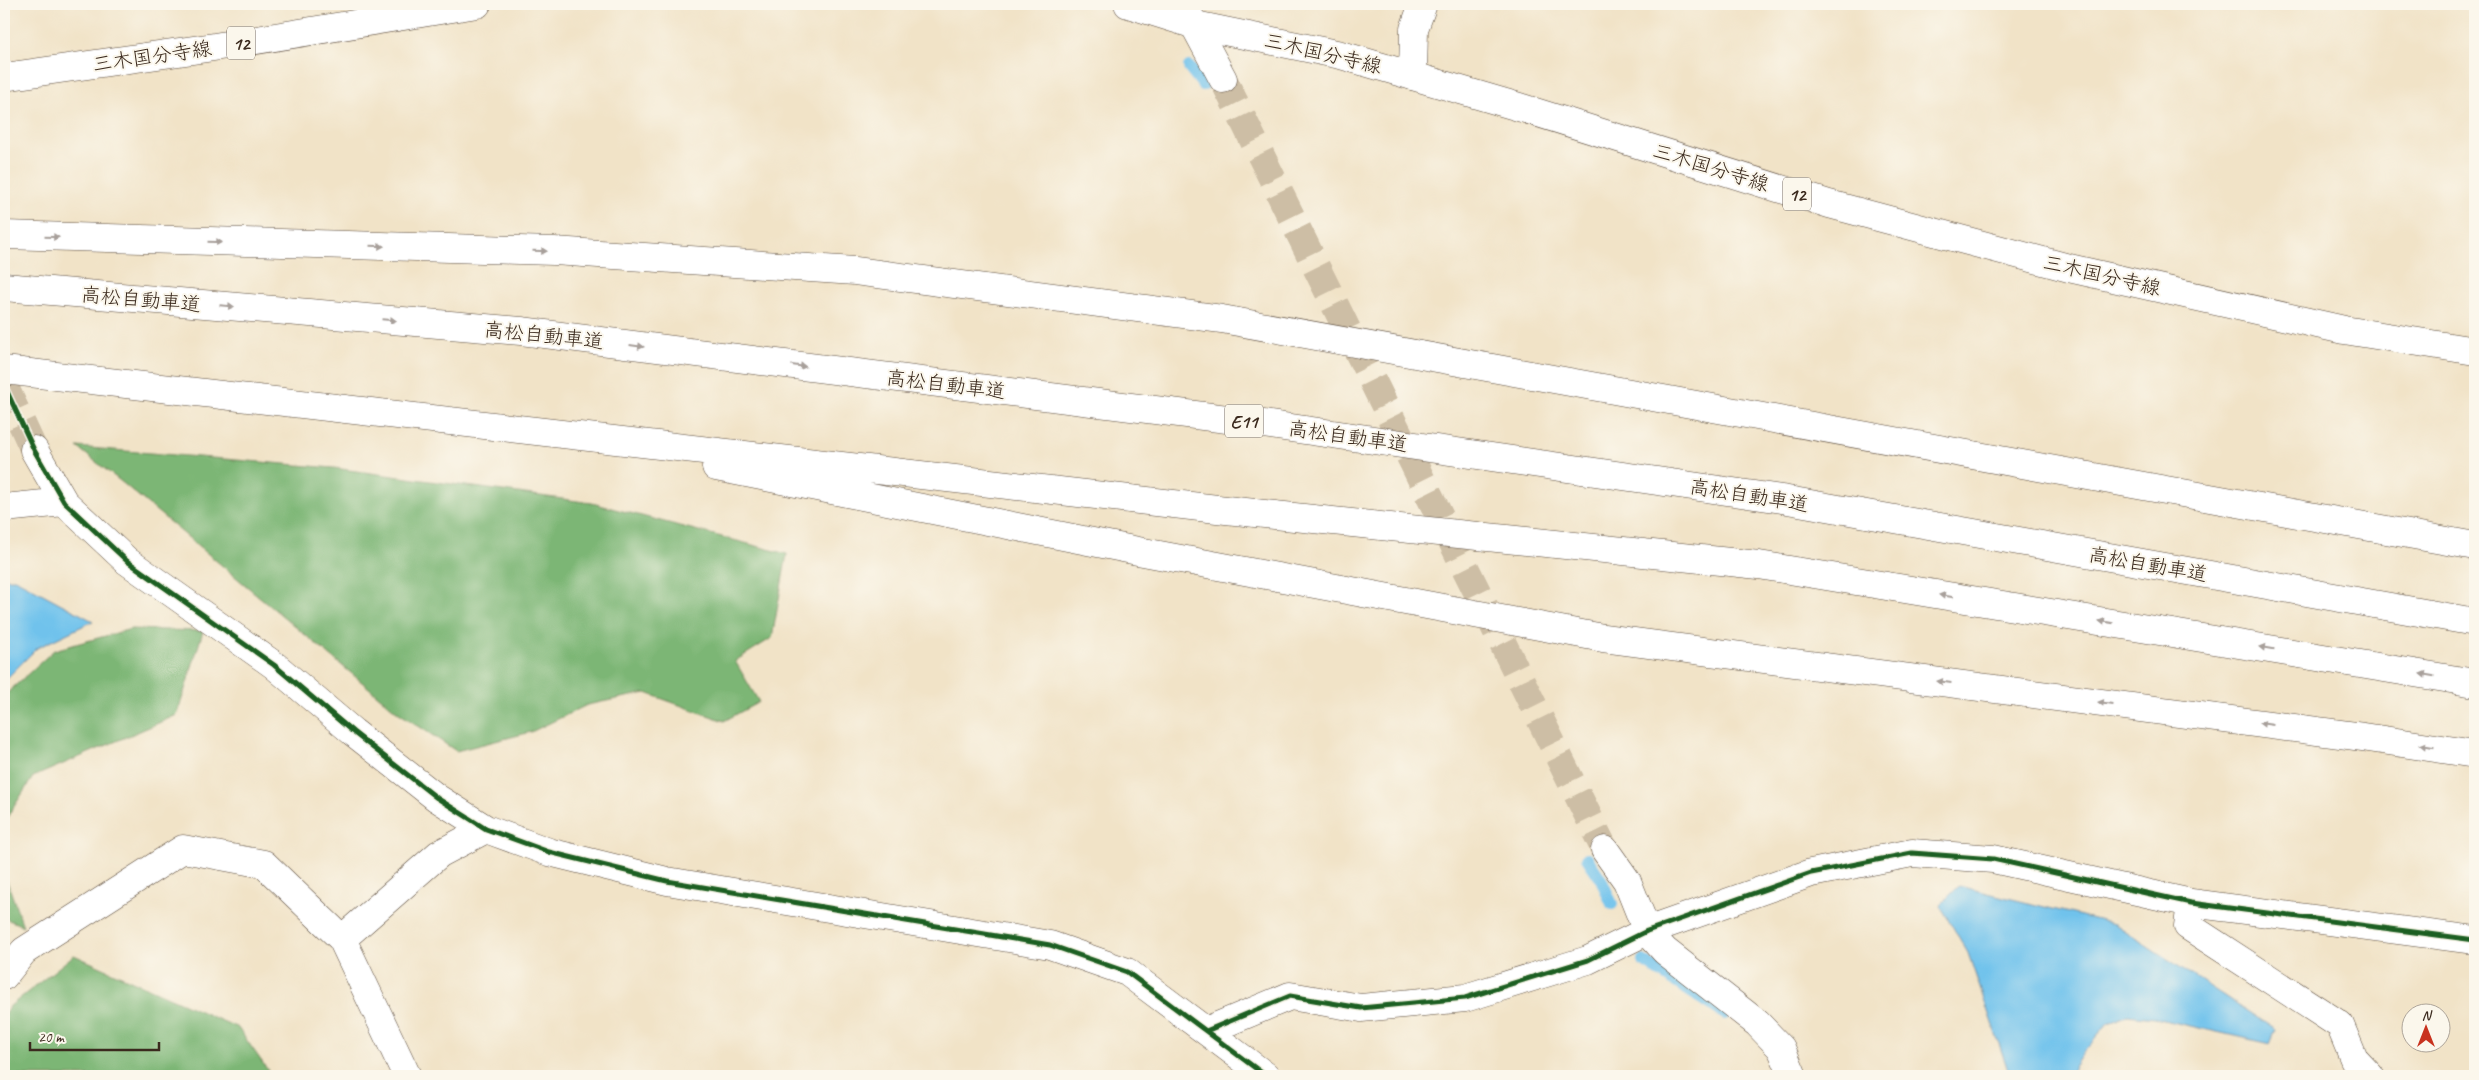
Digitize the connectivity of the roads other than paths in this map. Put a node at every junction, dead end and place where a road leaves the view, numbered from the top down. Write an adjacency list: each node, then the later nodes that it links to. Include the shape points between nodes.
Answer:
1 (477, 4): 6 (main road, 三木国分寺線 / 12, via 214,48)
2 (1128, 4): 4 (main road, 三木国分寺線 / 12)
3 (1423, 4): 5 (main road, via 1414,29)
4 (1189, 14): 5 (main road, 三木国分寺線 / 12); 7 (main road)
5 (1413, 76): 10 (main road, 三木国分寺線 / 12, via 1828,204 2069,268 2344,330)
6 (4, 77)
7 (1223, 79)
8 (4, 235): 16 (main road, one-way to 16, via 554,251 855,271 1222,319)
9 (4, 288): 17 (main road, 高松自動車道 / E11, one-way to 17, via 520,331 1243,421 1782,499)
10 (2475, 351)
11 (4, 370): 12 (main road)
12 (514, 427): 18 (main road, one-way to 12, via 1759,565 1226,510); 19 (main road, one-way to 12, via 1603,638 1138,551)
13 (34, 450): 14 (main road)
14 (64, 502): 15 (main road); 20 (main road, via 126,561 274,666 430,792)
15 (4, 508)
16 (2475, 546)
17 (2475, 622)
18 (2475, 683)
19 (2475, 754)
20 (486, 829): 24 (main road, via 439,854); 27 (main road, via 549,852 667,881 1050,945 1127,972)
21 (1605, 850): 23 (main road, via 1627,882)
22 (2191, 903): 23 (main road, via 1993,859 1912,853 1811,873); 25 (main road); 31 (main road, via 2188,926 2340,1026 2354,1059)
23 (1647, 931): 27 (main road, via 1588,960 1465,998 1361,1008 1290,996); 30 (main road, via 1665,951 1757,1023 1781,1048)
24 (342, 939): 26 (main road, via 264,864 183,849 24,951); 28 (main road)
25 (2475, 940)
26 (4, 976)
27 (1206, 1031): 29 (main road)
28 (407, 1076)
29 (1266, 1076)
30 (1793, 1076)
31 (2370, 1076)

